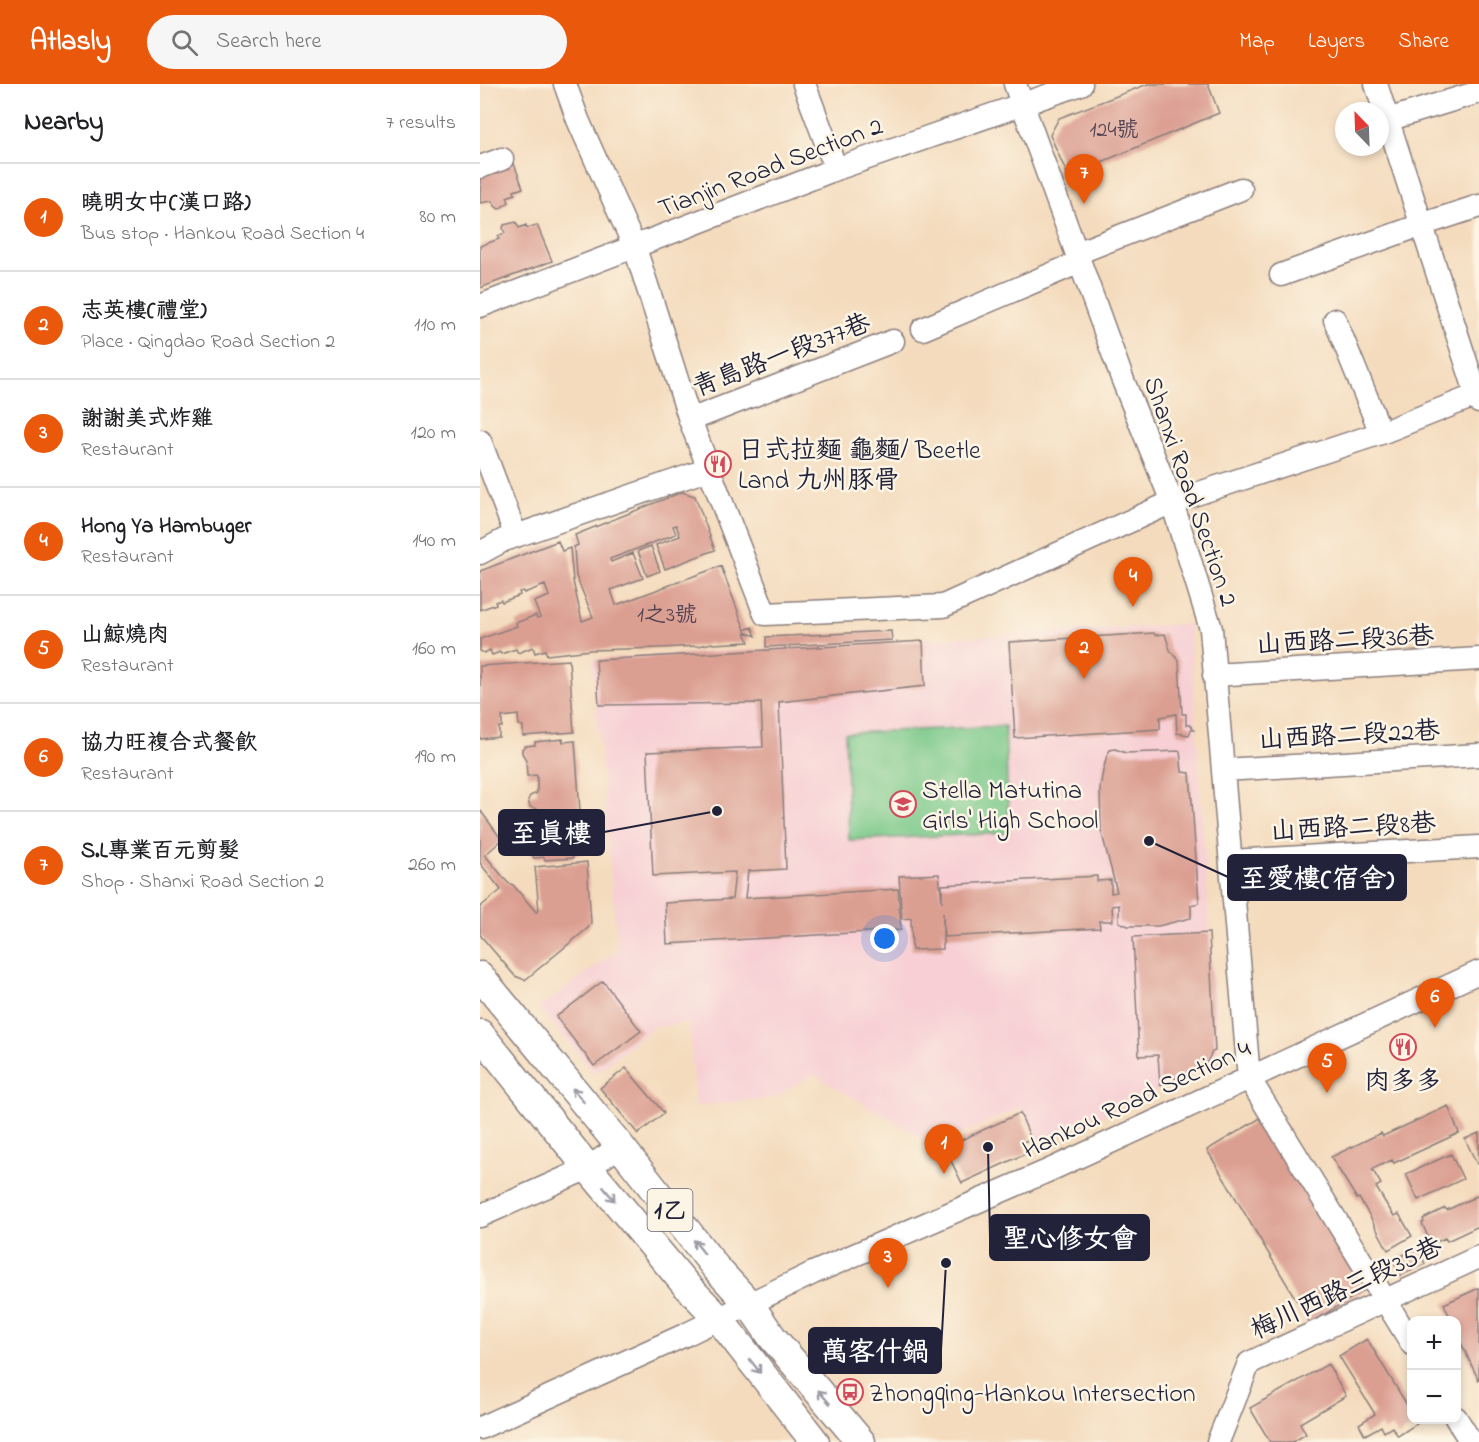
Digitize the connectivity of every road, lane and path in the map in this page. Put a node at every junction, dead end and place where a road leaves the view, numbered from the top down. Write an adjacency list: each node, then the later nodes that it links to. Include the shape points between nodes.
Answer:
1 (565, 84): 16 (street)
2 (804, 84): 12 (street)
3 (1081, 84): 6 (street, Tianjin Road Section 2)
4 (1376, 84): 7 (street)
5 (1479, 92): 8 (street)
6 (1019, 94): 12 (street, Tianjin Road Section 2); 17 (street, Shanxi Road Section 2)
7 (1382, 102)
8 (1389, 120)
9 (1389, 123): 15 (street)
10 (502, 159): 11 (street)
11 (480, 167)
12 (836, 170): 16 (street, Tianjin Road Section 2)
13 (1241, 189): 17 (street)
14 (1479, 206): 15 (street)
15 (1421, 225): 18 (street); 23 (street)
16 (635, 248): 19 (street, Tianjin Road Section 2); 24 (street)
17 (1078, 258): 21 (street); 28 (street, Shanxi Road Section 2)
18 (1281, 275)
19 (480, 306)
20 (1335, 320): 25 (street)
21 (923, 329)
22 (893, 341): 24 (street, 青島路一段377巷)
23 (1478, 397): 25 (street)
24 (690, 420): 27 (street)
25 (1381, 433): 28 (street)
26 (480, 441): 29 (street)
27 (709, 469): 28 (street, via 765,614 944,606); 29 (street)
28 (1172, 502): 32 (street, Shanxi Road Section 2, via 1211,629)
29 (516, 536): 30 (street)
30 (480, 553)
31 (1479, 659): 32 (street, 山西路二段36巷)
32 (1214, 675): 34 (street, Shanxi Road Section 2)
33 (1479, 755): 34 (street, 山西路二段22巷)
34 (1223, 770): 36 (street, Shanxi Road Section 2)
35 (1479, 847): 36 (street, 山西路二段8巷)
36 (1231, 861): 40 (street, Shanxi Road Section 2)
37 (1479, 972): 40 (street, Hankou Road Section 4)
38 (480, 976): 41 (main road, 1乙, one-way to 38)
39 (480, 1034): 42 (main road, 1乙)
40 (1249, 1078): 45 (street); 46 (street, Hankou Road Section 4, via 813,1273)
41 (620, 1146): 42 (street); 46 (main road, 1乙, one-way to 41)
42 (588, 1168): 43 (street); 47 (main road, 1乙, one-way to 47)
43 (480, 1216)
44 (1479, 1257): 45 (street, 梅川西路三段35巷)
45 (1385, 1300): 48 (street); 53 (street, 梅川西路三段35巷, via 1249,1363)
46 (750, 1305): 47 (street, Hankou Road Section 4); 52 (main road, 1乙, one-way to 46, via 772,1337)
47 (719, 1319): 50 (street, Hankou Road Section 4); 51 (main road, 1乙, one-way to 51)
48 (1407, 1336)
49 (1460, 1424): 54 (street)
50 (480, 1428)
51 (815, 1442)
52 (861, 1442)
53 (1218, 1442)
54 (1471, 1442)

